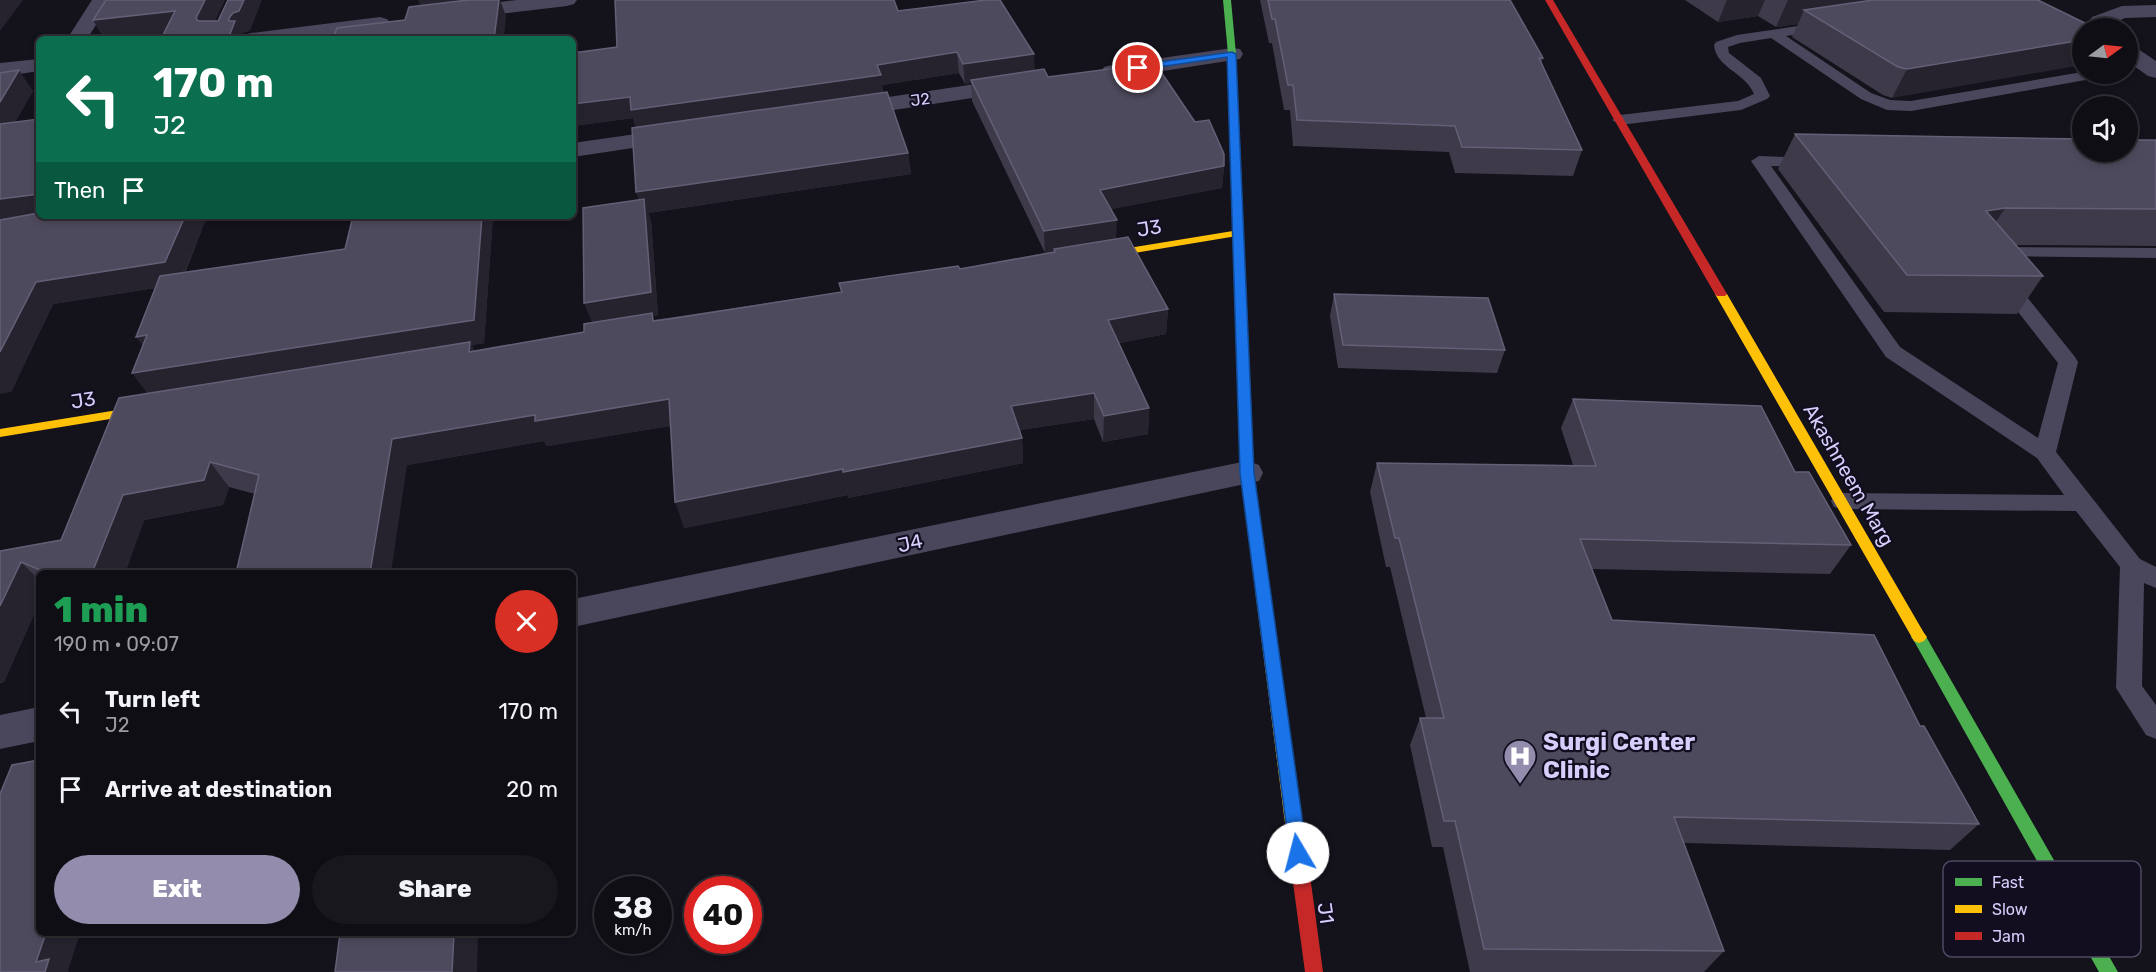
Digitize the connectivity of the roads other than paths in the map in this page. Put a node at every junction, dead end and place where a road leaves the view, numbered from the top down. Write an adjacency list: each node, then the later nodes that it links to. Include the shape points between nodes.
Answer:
1 (102, 0): 13 (street)
2 (382, 0): 11 (street)
3 (567, 0): 7 (street)
4 (1227, 0): 15 (street, J1)
5 (1549, 0): 24 (street, Akashneem Marg)
6 (2156, 11): 8 (street, via 2122,12)
7 (443, 15)
8 (2107, 18)
9 (398, 21): 11 (street)
10 (1845, 23): 12 (lane)
11 (376, 24): 14 (street)
12 (1774, 34): 21 (lane, via 1866,96 1887,105 1911,106); 24 (lane, via 1721,45 1722,55 1756,81 1761,96 1741,105)
13 (78, 36)
14 (276, 36)
15 (1232, 54): 20 (street); 28 (street, J1)
16 (2138, 59): 19 (street)
17 (36, 65): 18 (street)
18 (0, 70)
19 (2156, 71)
20 (1090, 75)
21 (2072, 78)
22 (1032, 83): 23 (street, J2)
23 (832, 112)
24 (1620, 120): 35 (street, Akashneem Marg)
25 (702, 131): 26 (street)
26 (576, 150)
27 (1829, 163): 33 (lane, via 1759,161 1893,352)
28 (1239, 233): 30 (street, J3); 34 (street, J1)
29 (2156, 254): 33 (lane, via 1981,252 2068,362)
30 (1074, 260)
31 (165, 406): 32 (street, J3)
32 (0, 433)
33 (2045, 453): 36 (lane)
34 (1247, 473): 39 (street, J4); 45 (street, J1)
35 (1842, 501): 36 (lane); 43 (street, Akashneem Marg)
36 (2082, 503): 37 (lane)
37 (2132, 565): 38 (lane); 41 (lane, via 2128,688)
38 (2156, 579)
39 (576, 612)
40 (36, 725): 42 (street)
41 (2156, 728)
42 (0, 732)
43 (2046, 861)
44 (2100, 957): 46 (street, Akashneem Marg)
45 (1314, 972)
46 (2109, 972)

